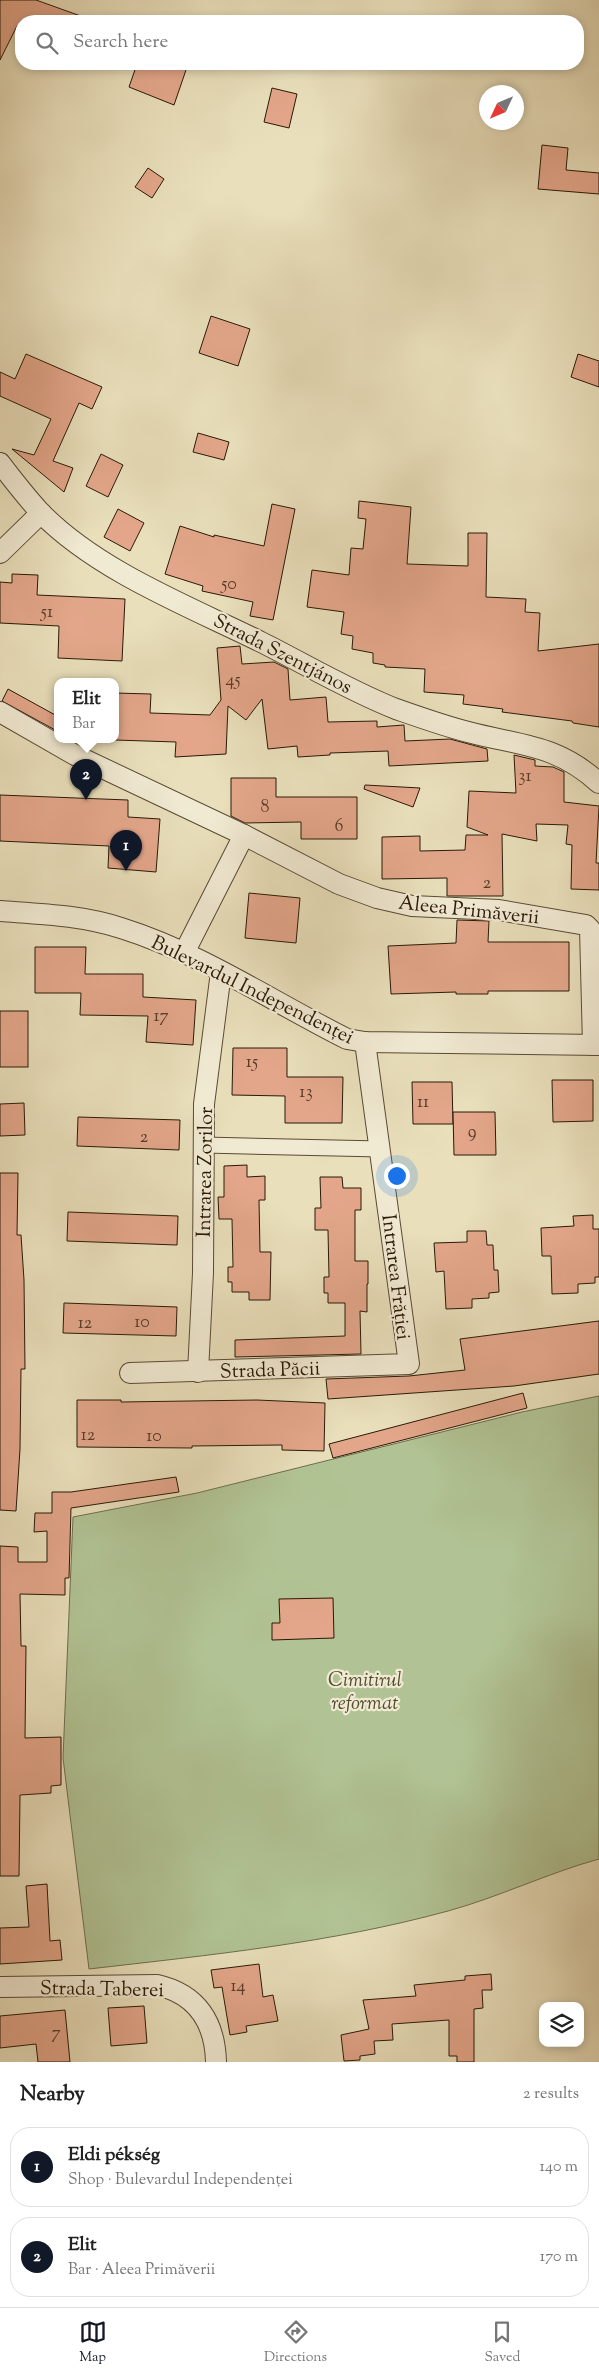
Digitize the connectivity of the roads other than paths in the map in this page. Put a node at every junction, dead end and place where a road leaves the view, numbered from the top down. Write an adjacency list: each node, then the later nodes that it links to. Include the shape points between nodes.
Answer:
1 (0, 463): 2 (street, Strada Szentjános)
2 (41, 513): 3 (street); 7 (street, Strada Szentjános, via 92,554 142,582 359,691 395,708 467,732 558,754)
3 (0, 553)
4 (0, 712): 6 (street, Aleea Primăverii)
5 (54, 743): 8 (street, Aleea Primăverii)
6 (54, 743)
7 (599, 784)
8 (244, 836): 10 (street); 13 (street, Aleea Primăverii, via 338,884 377,898 412,906 499,910 586,925 590,929)
9 (0, 911): 10 (street, Bulevardul Independenței, via 68,915 121,928)
10 (184, 953): 11 (street, Bulevardul Independenței)
11 (221, 972): 12 (street, Bulevardul Independenței, via 339,1034); 14 (street, Intrarea Zorilor, via 204,1104)
12 (365, 1042): 13 (street, Bulevardul Independenței); 15 (street, Intrarea Frăției)
13 (596, 1045)
14 (204, 1145): 15 (street); 17 (street, Intrarea Zorilor)
15 (381, 1149): 16 (street, Intrarea Frăției)
16 (409, 1364): 17 (street, Strada Păcii)
17 (198, 1372): 18 (street, Strada Păcii)
18 (130, 1373)
19 (0, 1986): 20 (street, Strada Taberei, via 157,1985 173,1989 203,2013 213,2040)
20 (216, 2062)

